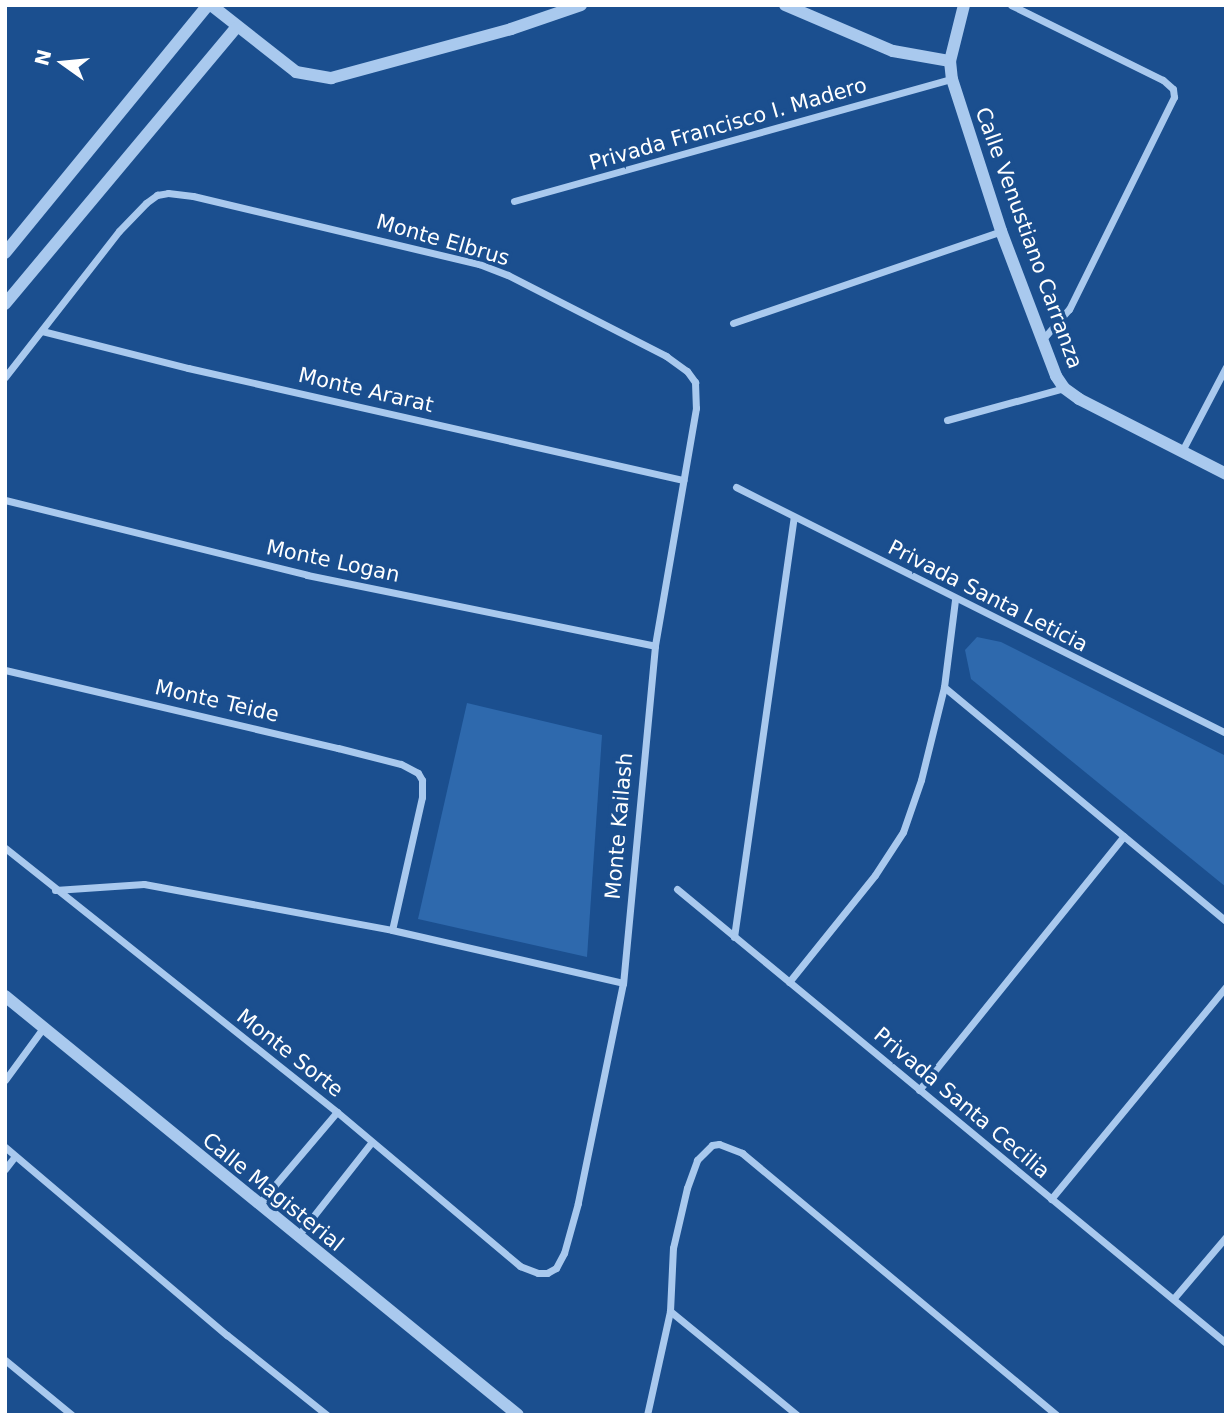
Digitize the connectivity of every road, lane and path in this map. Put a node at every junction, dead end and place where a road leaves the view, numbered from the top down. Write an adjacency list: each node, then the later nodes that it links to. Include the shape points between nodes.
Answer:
1 (209, 5): 6 (street); 11 (street)
2 (581, 5): 6 (street, via 331,78 296,72)
3 (785, 5): 7 (street, via 893,51)
4 (964, 5): 7 (street, Calle Venustiano Carranza)
5 (1011, 5): 15 (street, via 1163,80 1173,89 1174,97 1069,309)
6 (236, 28): 12 (street)
7 (950, 61): 8 (street, Calle Venustiano Carranza)
8 (952, 79): 9 (street, Privada Francisco I. Madero); 10 (street, Calle Venustiano Carranza)
9 (513, 201)
10 (1002, 232): 13 (street); 15 (street, Calle Venustiano Carranza)
11 (5, 253)
12 (5, 304)
13 (733, 323)
14 (42, 331): 17 (street); 18 (street, Monte Elbrus, via 139,209 157,195 193,196 479,264 666,356); 23 (street, Monte Ararat)
15 (1043, 339): 19 (street, Calle Venustiano Carranza, via 1049,362)
16 (1226, 366): 21 (street)
17 (5, 377)
18 (695, 382): 23 (street, Monte Kailash, via 696,408)
19 (1064, 387): 20 (street); 21 (street, Calle Venustiano Carranza)
20 (947, 420)
21 (1182, 451): 22 (street, Calle Venustiano Carranza)
22 (1226, 474)
23 (683, 480): 28 (street, Monte Kailash)
24 (736, 487): 26 (street, Privada Santa Leticia)
25 (5, 500): 28 (street, Monte Logan, via 307,575)
26 (794, 517): 27 (street, Privada Santa Leticia); 38 (street)
27 (955, 600): 30 (street); 31 (street, Privada Santa Leticia)
28 (655, 646): 40 (street, Monte Kailash)
29 (5, 670): 37 (street, Monte Teide, via 338,747 418,773 422,797)
30 (944, 687): 32 (street); 39 (street, via 921,780 902,832 875,875)
31 (1226, 733)
32 (1124, 836): 36 (street); 45 (street)
33 (5, 848): 35 (street, Monte Sorte)
34 (677, 889): 38 (street, Privada Santa Cecilia)
35 (54, 890): 37 (street, via 144,884); 46 (street, Monte Sorte)
36 (1226, 921)
37 (392, 930): 40 (street)
38 (734, 937): 39 (street, Privada Santa Cecilia)
39 (789, 982): 45 (street, Privada Santa Cecilia)
40 (623, 984): 55 (street, Monte Kailash, via 573,1222)
41 (1226, 987): 51 (street)
42 (5, 996): 43 (street, Calle Magisterial)
43 (43, 1028): 44 (street); 52 (street, Calle Magisterial)
44 (5, 1080)
45 (919, 1090): 51 (street, Privada Santa Cecilia)
46 (337, 1112): 47 (street, Monte Sorte); 52 (street)
47 (371, 1143): 53 (street); 55 (street, Monte Sorte, via 520,1266 538,1273)
48 (5, 1147): 49 (street)
49 (15, 1156): 50 (street); 61 (street)
50 (5, 1169)
51 (1051, 1199): 56 (street, Privada Santa Cecilia)
52 (258, 1206): 53 (street, Calle Magisterial)
53 (297, 1237): 62 (street, Calle Magisterial)
54 (1226, 1237): 56 (street)
55 (556, 1268)
56 (1174, 1298): 58 (street, Privada Santa Cecilia)
57 (670, 1311): 63 (street); 64 (street); 65 (street, via 673,1248 692,1171 712,1145 728,1146)
58 (1226, 1343)
59 (5, 1360): 60 (street)
60 (72, 1415)
61 (327, 1415)
62 (518, 1415)
63 (647, 1415)
64 (797, 1415)
65 (1056, 1415)

